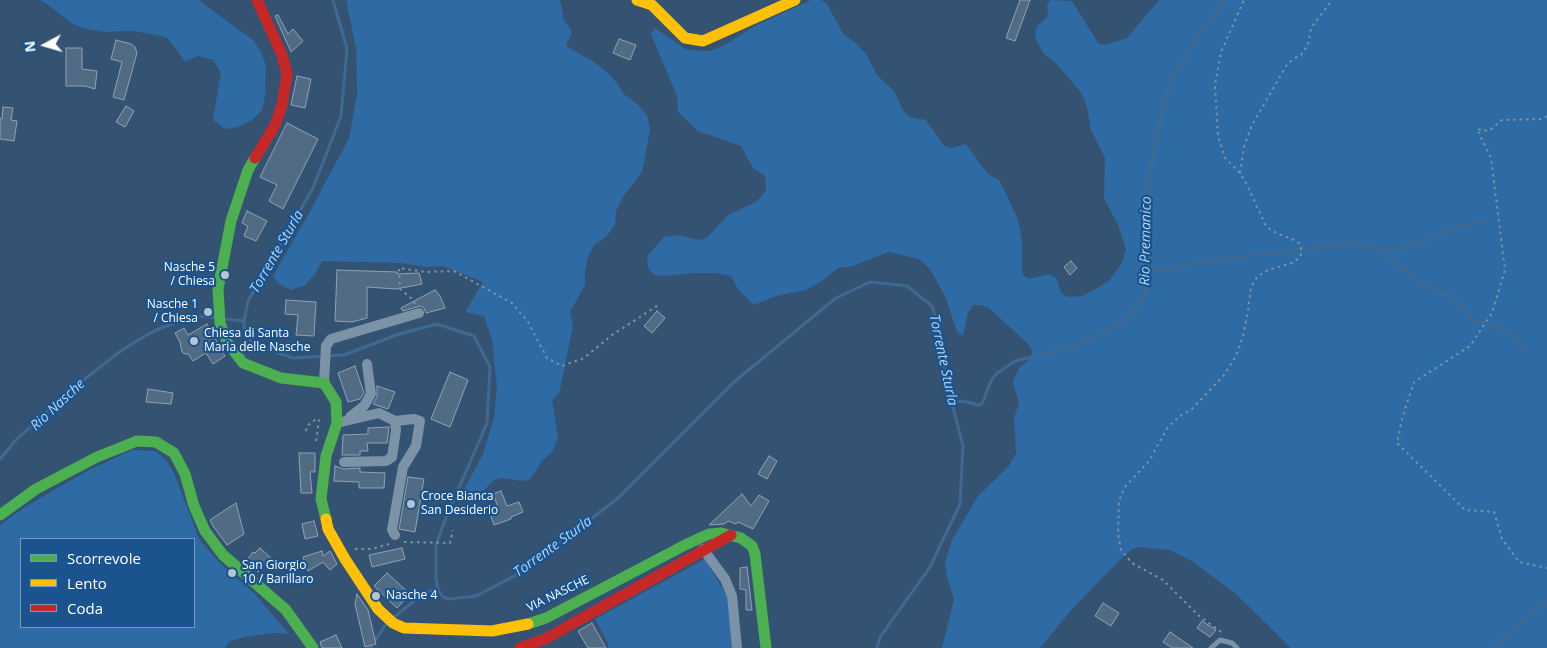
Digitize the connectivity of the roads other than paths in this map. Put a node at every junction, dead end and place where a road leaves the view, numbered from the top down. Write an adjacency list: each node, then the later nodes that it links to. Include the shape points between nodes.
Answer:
1 (257, 0): 6 (street, via 282,55 287,74 275,125 248,170 232,221 218,289 220,323 227,342 243,363 281,378)
2 (636, 0): 3 (street, via 652,5 685,38 704,41)
3 (796, 0)
4 (419, 313): 6 (street, via 330,340 326,346)
5 (367, 364): 7 (street, via 372,394 364,406)
6 (325, 378): 7 (street, VIA NASCHE)
7 (342, 421): 8 (street, via 379,413); 11 (street, VIA NASCHE, via 326,456 321,499 328,529 382,614 399,627 492,630 532,623 709,534)
8 (395, 421): 9 (street, via 392,457 386,461); 12 (street, via 414,419 420,422 416,446 403,466 392,530)
9 (344, 462)
10 (0, 515): 14 (street, via 36,489 97,458 137,441 156,442 174,453 205,530 222,555 286,610)
11 (731, 535): 13 (street); 17 (street, VIA NASCHE, via 742,538 752,546 755,554)
12 (395, 540)
13 (702, 549): 15 (street, via 545,639); 16 (street, via 725,579 732,596)
14 (313, 648)
15 (520, 648)
16 (737, 648)
17 (766, 648)
18 (1211, 648): 19 (lane, via 1220,640)
19 (1237, 648)

